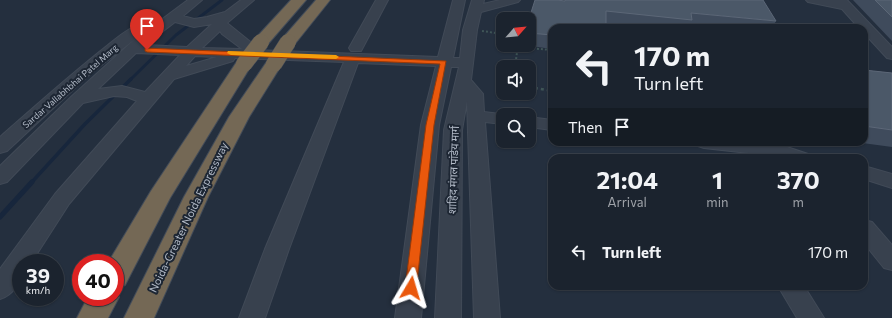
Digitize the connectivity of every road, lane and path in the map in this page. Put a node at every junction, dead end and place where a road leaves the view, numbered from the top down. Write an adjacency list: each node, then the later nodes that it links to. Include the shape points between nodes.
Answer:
1 (181, 0): 39 (street, Sardar Vallabhbhai Patel Marg, via 116,45)
2 (196, 0): 14 (street, Sardar Vallabhbhai Patel Marg)
3 (248, 0): 13 (street)
4 (299, 0): 24 (highway)
5 (323, 0): 51 (highway, Noida-Greater Noida Expressway, bridge, via 288,42 239,117 196,197)
6 (382, 0): 25 (street)
7 (459, 0): 27 (street)
8 (514, 0): 11 (street)
9 (820, 1): 10 (street)
10 (843, 3): 16 (street)
11 (477, 5): 17 (street, शाहिद मंगल पांडेय मार्ग)
12 (613, 18): 15 (path)
13 (225, 19): 14 (street); 21 (street); 24 (street, via 227,31)
14 (185, 20): 20 (street, Sardar Vallabhbhai Patel Marg)
15 (610, 24)
16 (863, 24)
17 (470, 30): 19 (path); 28 (street, शाहिद मंगल पांडेय मार्ग)
18 (868, 30): 26 (street)
19 (496, 33)
20 (136, 46): 21 (street); 32 (street, Sardar Vallabhbhai Patel Marg)
21 (194, 48): 24 (street); 29 (street)
22 (536, 48): 23 (path)
23 (548, 50)
24 (249, 51): 25 (street); 29 (street); 45 (highway, via 159,197)
25 (355, 53): 27 (street); 52 (street)
26 (892, 55)
27 (445, 57): 28 (street); 53 (street, via 430,125)
28 (466, 65): 34 (street, via 475,94); 54 (street, शाहिद मंगल पांडेय मार्ग, via 453,130)
29 (169, 76): 33 (street)
30 (536, 88): 31 (path)
31 (548, 90)
32 (77, 100): 33 (street, via 105,92 125,90); 42 (street, Sardar Vallabhbhai Patel Marg)
33 (147, 100): 47 (street, via 62,199)
34 (476, 116): 35 (street); 55 (street)
35 (496, 118)
36 (536, 123): 37 (street)
37 (548, 124)
38 (741, 146): 40 (street, via 778,150)
39 (0, 147)
40 (790, 154)
41 (868, 173): 43 (street)
42 (0, 177)
43 (892, 181)
44 (868, 233): 46 (street)
45 (124, 261)
46 (892, 261)
47 (0, 289)
48 (793, 290): 56 (street)
49 (99, 306): 50 (highway)
50 (92, 318)
51 (139, 318)
52 (252, 318)
53 (408, 318)
54 (448, 318)
55 (487, 318)
56 (811, 318)

